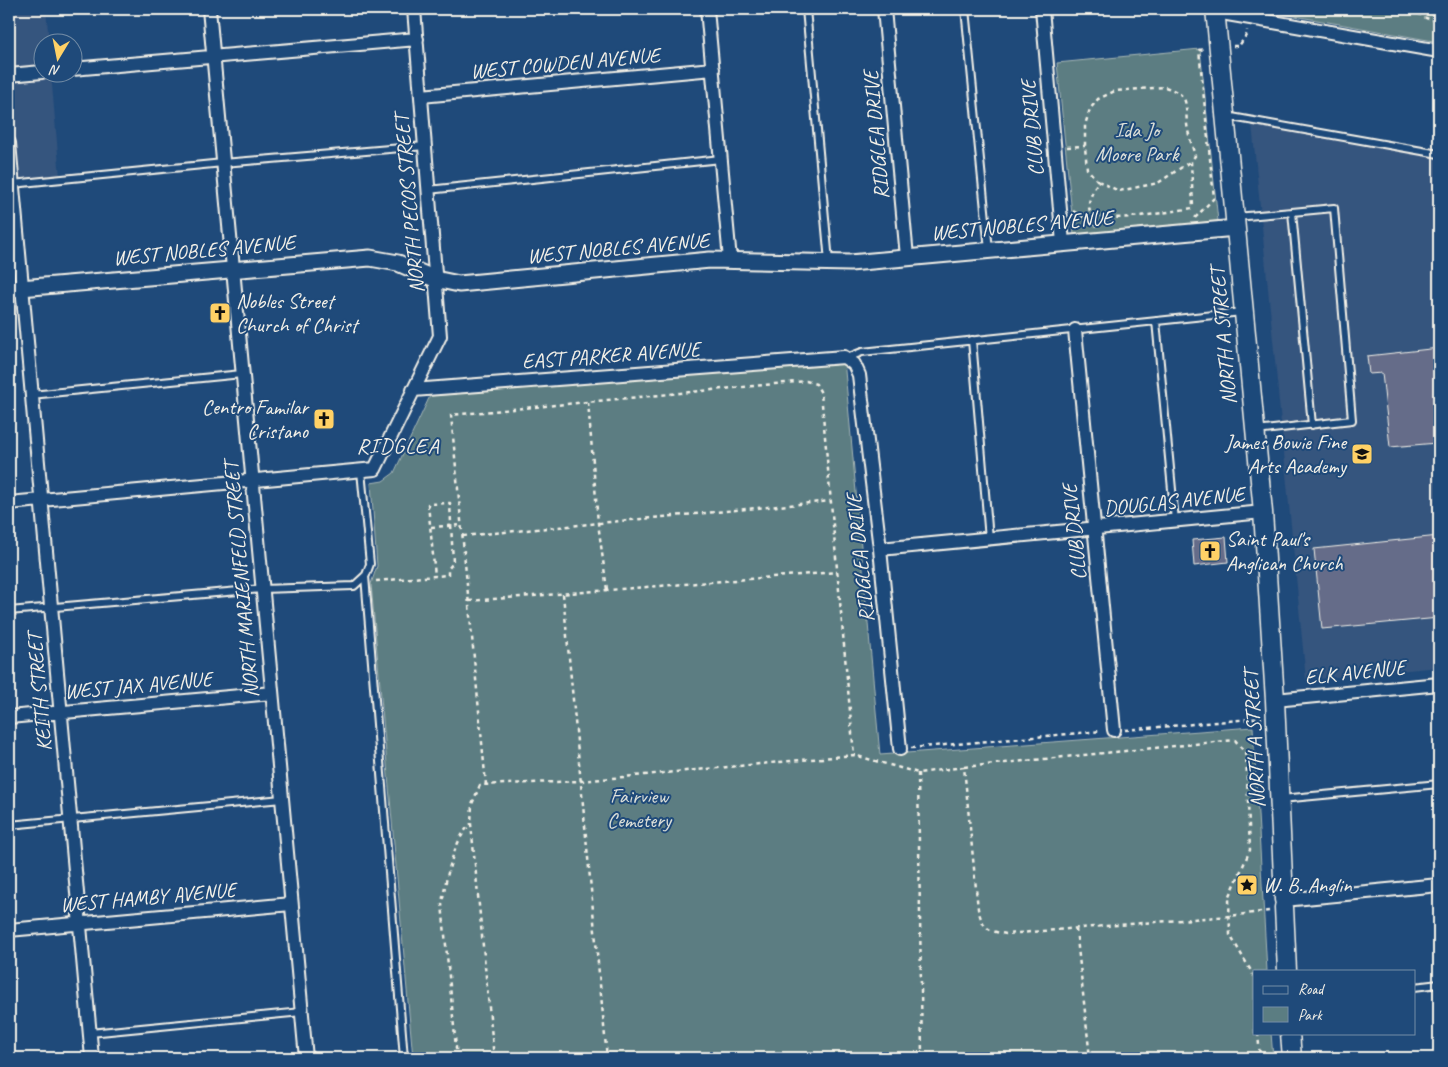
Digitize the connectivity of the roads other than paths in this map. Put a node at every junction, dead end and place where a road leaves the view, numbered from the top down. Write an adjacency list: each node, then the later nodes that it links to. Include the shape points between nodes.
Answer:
1 (209, 9): 11 (street, NORTH MARIENFELD STREET)
2 (414, 9): 9 (street, NORTH PECOS STREET)
3 (707, 9): 13 (street)
4 (806, 9): 31 (lane)
5 (884, 9): 29 (street, RIDGLEA DRIVE)
6 (965, 9): 28 (lane)
7 (1042, 9): 27 (street, CLUB DRIVE, via 1060,148)
8 (1216, 11): 10 (street); 17 (main road, NORTH A STREET)
9 (417, 39): 11 (street); 16 (street, NORTH PECOS STREET)
10 (1439, 51)
11 (213, 57): 12 (street); 22 (street, NORTH MARIENFELD STREET)
12 (82, 68)
13 (713, 69): 16 (street, WEST COWDEN AVENUE); 21 (street)
14 (32, 73): 15 (street)
15 (9, 75)
16 (421, 96): 19 (street, NORTH PECOS STREET)
17 (1225, 116): 20 (lane); 26 (main road, NORTH A STREET)
18 (9, 144): 23 (street, KEITH STREET)
19 (425, 146): 22 (lane); 24 (street, NORTH PECOS STREET)
20 (1439, 154)
21 (721, 158): 24 (lane); 30 (street)
22 (223, 163): 23 (lane); 32 (street, NORTH MARIENFELD STREET)
23 (12, 184): 34 (street, KEITH STREET)
24 (428, 190): 33 (street, NORTH PECOS STREET)
25 (1292, 212): 26 (lane); 43 (lane); 43 (lane, via 1334,208 1352,420)
26 (1235, 223): 27 (street, WEST NOBLES AVENUE); 35 (main road, NORTH A STREET)
27 (1063, 243): 28 (street, WEST NOBLES AVENUE)
28 (989, 250): 29 (street, WEST NOBLES AVENUE)
29 (907, 257): 31 (street, WEST NOBLES AVENUE)
30 (730, 260): 31 (street, WEST NOBLES AVENUE); 33 (street, WEST NOBLES AVENUE, via 459,284)
31 (829, 263)
32 (233, 269): 33 (street, WEST NOBLES AVENUE, via 370,258 398,263); 34 (street, WEST NOBLES AVENUE); 40 (street, NORTH MARIENFELD STREET)
33 (436, 279): 41 (street, NORTH PECOS STREET, via 440,336)
34 (15, 288): 42 (street, KEITH STREET)
35 (1244, 312): 36 (lane); 44 (main road, NORTH A STREET)
36 (1156, 321): 37 (lane); 50 (lane)
37 (1074, 330): 38 (lane); 51 (street, CLUB DRIVE)
38 (972, 340): 39 (lane, via 862,352 852,356); 52 (lane)
39 (851, 362): 41 (street, EAST PARKER AVENUE, via 844,357); 53 (street, RIDGLEA DRIVE, via 859,375)
40 (242, 374): 42 (lane); 46 (street, NORTH MARIENFELD STREET)
41 (413, 390): 45 (street, via 375,469)
42 (31, 395): 47 (street, KEITH STREET)
43 (1312, 425): 44 (lane)
44 (1255, 432): 49 (main road, NORTH A STREET)
45 (360, 471): 46 (street); 54 (lane, via 370,564)
46 (252, 480): 47 (street); 55 (street, NORTH MARIENFELD STREET)
47 (41, 500): 48 (street); 56 (street, KEITH STREET)
48 (9, 504)
49 (1263, 512): 50 (street, DOUGLAS AVENUE); 60 (main road, NORTH A STREET)
50 (1175, 521): 51 (street, DOUGLAS AVENUE)
51 (1094, 529): 52 (street, DOUGLAS AVENUE); 63 (street, CLUB DRIVE)
52 (989, 539): 53 (street, DOUGLAS AVENUE)
53 (880, 549): 64 (street, RIDGLEA DRIVE)
54 (365, 576): 55 (lane, via 354,586 347,587); 83 (lane)
55 (262, 589): 56 (lane); 59 (street, NORTH MARIENFELD STREET)
56 (51, 608): 57 (lane); 61 (street, KEITH STREET)
57 (9, 611)
58 (1439, 684): 60 (street, ELK AVENUE)
59 (272, 693): 61 (street, WEST JAX AVENUE); 66 (street, NORTH MARIENFELD STREET)
60 (1275, 709): 67 (main road, NORTH A STREET)
61 (61, 713): 62 (street, WEST JAX AVENUE); 68 (street, KEITH STREET)
62 (9, 717)
63 (1114, 730)
64 (900, 749)
65 (1439, 784): 67 (lane)
66 (282, 799): 68 (lane); 72 (street, NORTH MARIENFELD STREET)
67 (1279, 800): 71 (main road, NORTH A STREET)
68 (71, 820): 69 (lane); 73 (street, KEITH STREET)
69 (9, 825)
70 (1439, 885): 71 (street)
71 (1284, 903): 75 (main road, NORTH A STREET)
72 (291, 904): 73 (street, WEST HAMBY AVENUE); 78 (street, NORTH MARIENFELD STREET)
73 (80, 924): 74 (street, WEST HAMBY AVENUE); 79 (street, KEITH STREET)
74 (9, 930)
75 (1287, 970)
76 (1439, 984): 77 (lane)
77 (1416, 987)
78 (302, 1012): 79 (lane); 82 (street, NORTH MARIENFELD STREET)
79 (90, 1033): 81 (street, KEITH STREET)
80 (1290, 1034): 84 (main road)
81 (92, 1058)
82 (306, 1058)
83 (404, 1058)
84 (1292, 1058)

